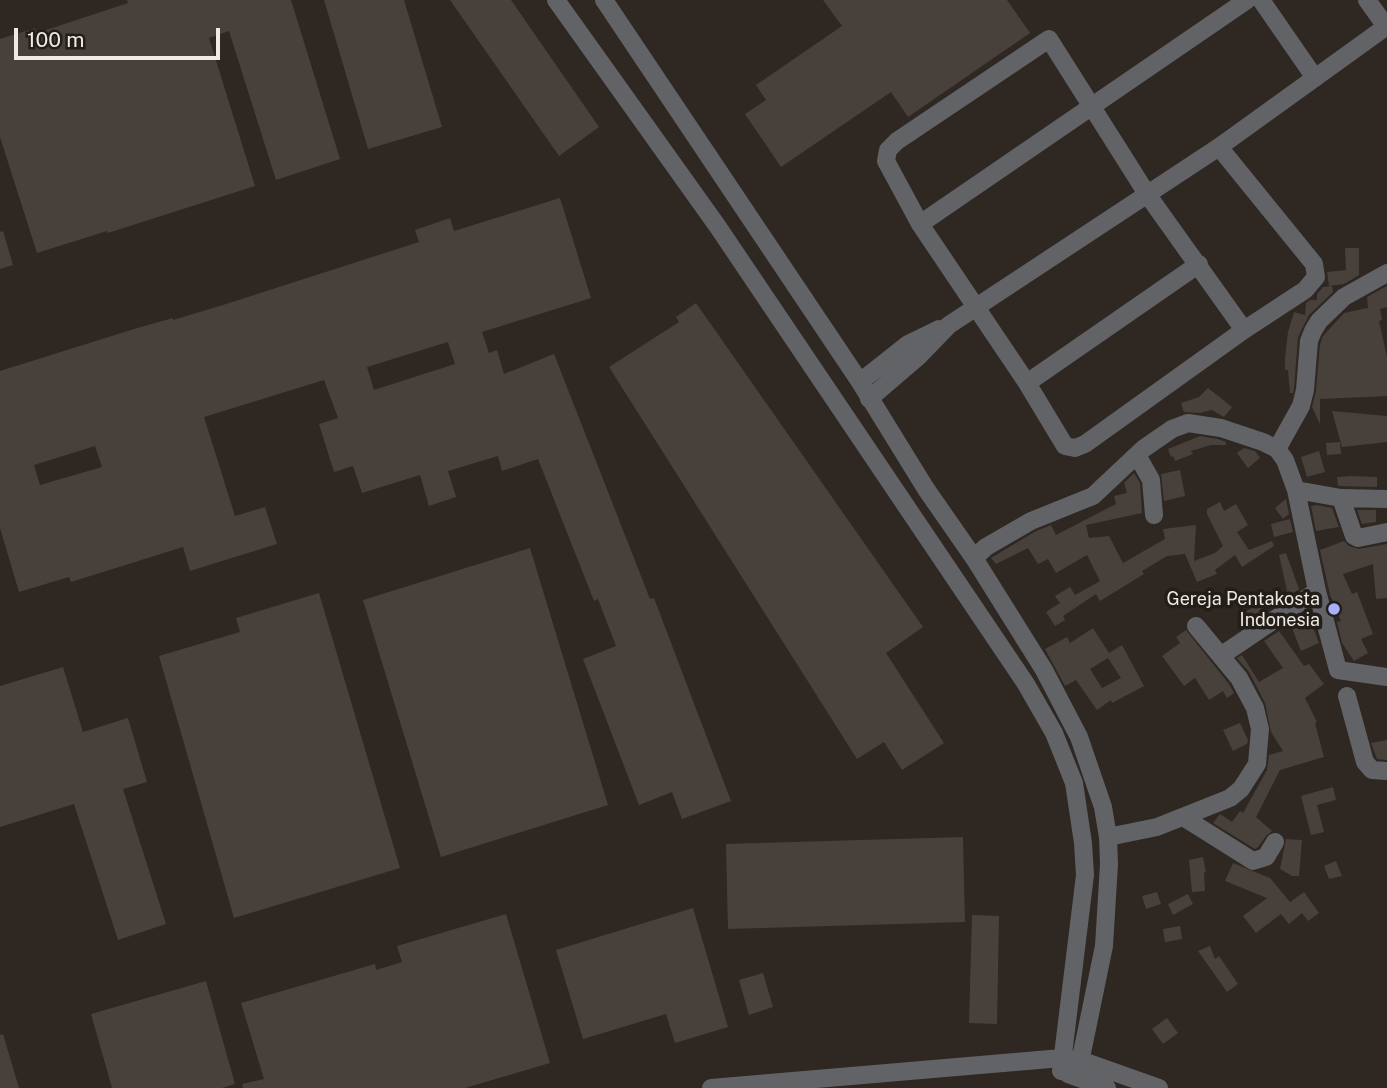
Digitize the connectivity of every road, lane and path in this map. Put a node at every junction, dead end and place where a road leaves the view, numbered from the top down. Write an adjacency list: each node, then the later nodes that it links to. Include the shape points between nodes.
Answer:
1 (556, 0): 26 (street, via 718,227)
2 (604, 0): 17 (street)
3 (1247, 0): 8 (street)
4 (1261, 0): 7 (street)
5 (1367, 0): 6 (street)
6 (1387, 27): 7 (street)
7 (1315, 78): 9 (street)
8 (1091, 108): 10 (street); 11 (street); 11 (street, via 1049,39 897,141 888,150 886,162)
9 (1219, 147): 10 (street); 16 (street, via 1314,264 1316,277 1305,290)
10 (1147, 194): 12 (street); 14 (street)
11 (919, 224): 14 (street)
12 (1199, 264): 16 (street); 18 (street)
13 (1387, 273): 20 (street, via 1344,297 1313,331 1301,406)
14 (975, 306): 15 (street); 18 (street)
15 (949, 325): 17 (street, via 908,344); 19 (street)
16 (1244, 330): 18 (street, via 1075,448 1065,446)
17 (860, 382): 19 (street)
18 (1027, 383)
19 (869, 399): 22 (street)
20 (1277, 449): 21 (street, via 1222,428 1188,423 1157,438); 23 (street)
21 (1137, 455): 27 (street, via 1151,480); 29 (street, via 1093,496 1031,521)
22 (926, 489): 26 (street); 29 (street)
23 (1296, 490): 24 (street); 30 (street)
24 (1341, 498): 25 (street); 28 (street, via 1354,536)
25 (1387, 499)
26 (904, 503): 39 (street, via 1034,697 1074,783 1085,875)
27 (1154, 516)
28 (1387, 532)
29 (974, 558): 37 (street, via 1044,670 1079,737)
30 (1317, 591): 32 (street); 33 (street, via 1338,670)
31 (1196, 626): 32 (street)
32 (1222, 655): 36 (street, via 1255,708 1260,729 1257,764 1230,798)
33 (1387, 677)
34 (1347, 696): 35 (street, via 1365,762 1372,771)
35 (1387, 771)
36 (1183, 817): 37 (street); 38 (street, via 1253,861 1266,857)
37 (1108, 837): 39 (street, via 1104,946)
38 (1275, 842)
39 (1070, 1067): 40 (street, via 1041,1059); 41 (street); 42 (street)
40 (711, 1088)
41 (1107, 1088)
42 (1159, 1088)

